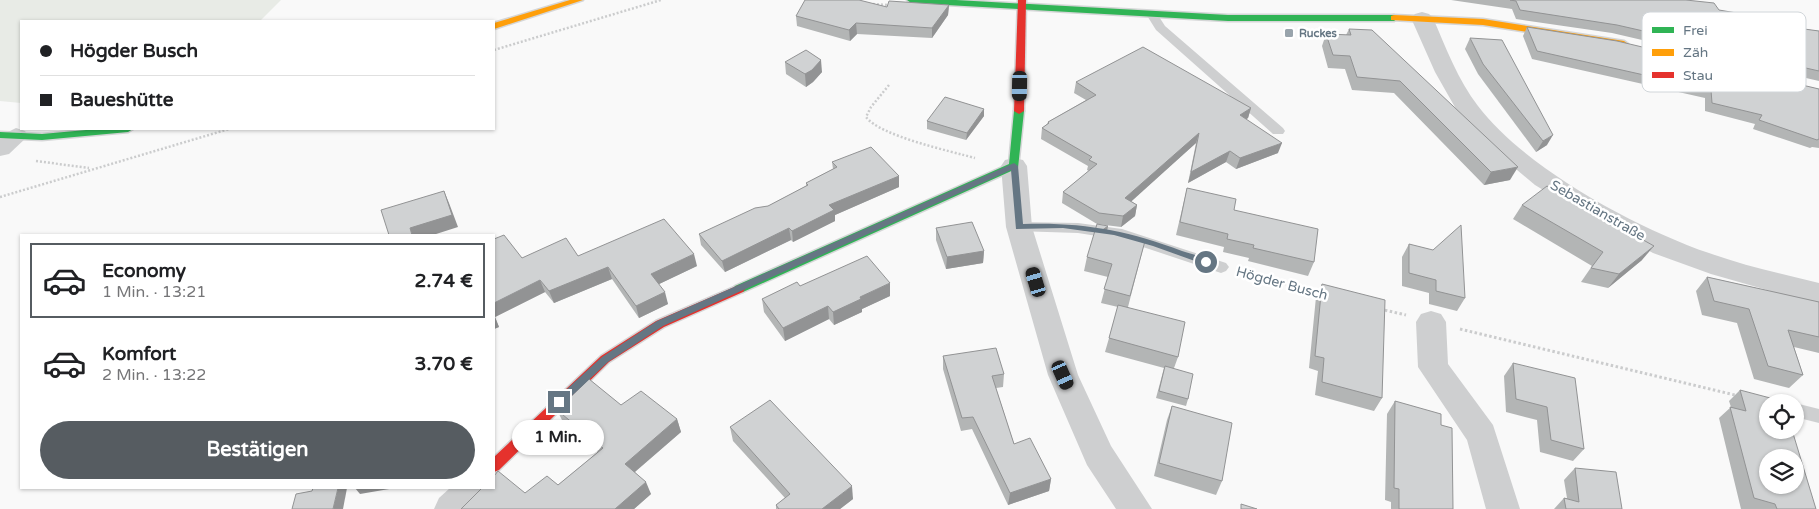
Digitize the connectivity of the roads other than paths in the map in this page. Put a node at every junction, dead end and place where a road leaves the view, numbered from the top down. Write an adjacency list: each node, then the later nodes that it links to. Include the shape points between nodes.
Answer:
1 (579, 0): 6 (main road)
2 (910, 0): 3 (main road)
3 (1022, 3): 4 (main road); 11 (main road, via 1019,109)
4 (1152, 14): 5 (main road); 9 (lane, via 1160,28)
5 (1422, 18): 7 (main road, via 1539,29); 14 (street, Sebastianstraße, via 1456,91 1477,121 1536,174 1575,200 1662,246 1738,272)
6 (495, 26)
7 (1635, 46)
8 (116, 130): 10 (main road, via 42,136)
9 (1278, 131)
10 (9, 132)
11 (1008, 168): 12 (street); 18 (main road, via 660,324 605,359)
12 (1019, 227): 13 (lane, Högder Busch, via 1063,226 1114,232); 21 (street, via 1063,375 1099,455)
13 (1221, 267)
14 (1819, 294)
15 (1432, 322): 22 (street, via 1433,368 1482,435)
16 (1804, 412): 17 (lane)
17 (1819, 416)
18 (495, 465)
19 (471, 489): 20 (street)
20 (451, 509)
21 (1134, 509)
22 (1503, 509)

